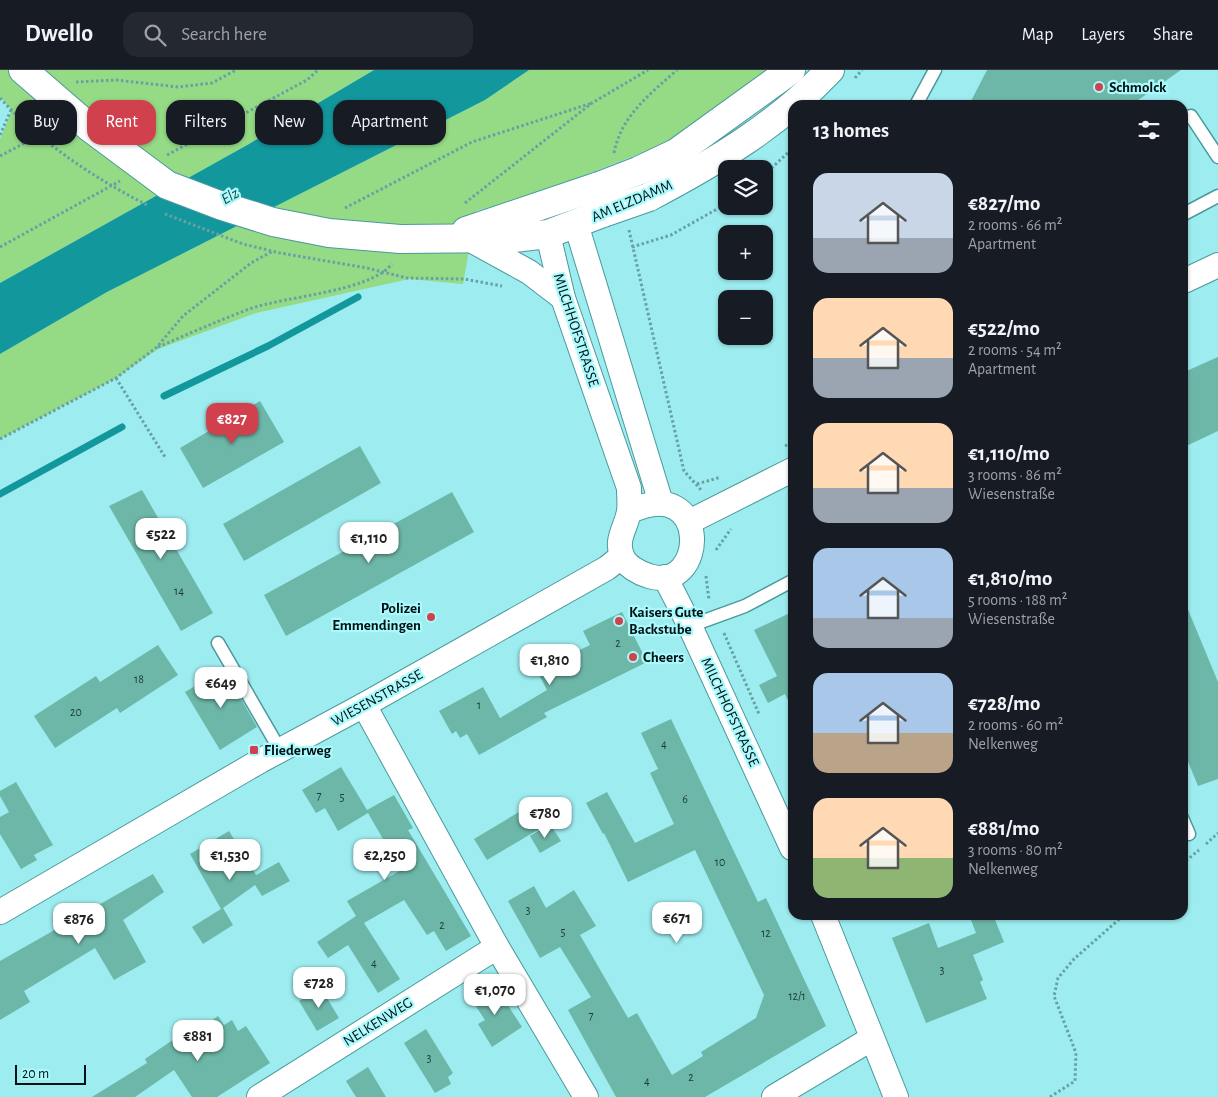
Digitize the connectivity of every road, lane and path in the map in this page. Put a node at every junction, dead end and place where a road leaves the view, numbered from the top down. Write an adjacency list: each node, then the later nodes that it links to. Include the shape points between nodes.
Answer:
1 (22, 70): 33 (main road, bridge, via 89,127 167,185 273,222 329,233 400,240)
2 (236, 70): 8 (path, via 212,83 178,87 116,80)
3 (648, 70): 12 (path)
4 (677, 70): 22 (path, via 627,118 617,136)
5 (792, 70): 31 (main road, AM ELZDAMM, bridge, via 676,153 598,186)
6 (830, 70): 10 (main road, AM ELZDAMM, bridge)
7 (935, 70): 11 (lane)
8 (72, 82)
9 (0, 98): 14 (path)
10 (795, 100)
11 (919, 100)
12 (592, 103): 27 (path); 29 (path, via 472,142)
13 (788, 106): 31 (main road, AM ELZDAMM, bridge, via 708,165 648,197 603,213)
14 (11, 110): 15 (path); 17 (path)
15 (15, 114)
16 (1188, 117): 24 (lane, via 1191,116)
17 (0, 135)
18 (21, 145): 23 (path)
19 (51, 145): 20 (path)
20 (54, 147)
21 (788, 153): 25 (path)
22 (614, 154)
23 (0, 156)
24 (1218, 157)
25 (773, 167)
26 (1218, 196): 30 (lane)
27 (461, 205)
28 (718, 209): 34 (path, via 671,235)
29 (341, 211)
30 (1188, 212)
31 (557, 215): 33 (main road, via 514,238); 41 (street, MILCHHOFSTRASSE); 48 (street, MILCHHOFSTRASSE)
32 (628, 225): 34 (path)
33 (458, 238): 41 (street, via 529,272)
34 (632, 247): 47 (path, via 684,471)
35 (276, 249): 42 (path, via 251,263 183,316)
36 (1218, 264): 39 (street)
37 (367, 268): 38 (path)
38 (384, 273): 40 (path, via 407,278 464,279); 42 (path, via 362,284 251,309)
39 (1188, 279)
40 (512, 288)
41 (563, 298): 49 (street, MILCHHOFSTRASSE, via 629,488)
42 (157, 347): 43 (path)
43 (116, 378): 44 (path); 45 (path)
44 (0, 439)
45 (165, 457)
46 (788, 472): 50 (street)
47 (697, 484)
48 (662, 503): 49 (street, via 651,503); 50 (street, via 676,508)
49 (629, 512): 51 (street, MILCHHOFSTRASSE, via 620,540)
50 (689, 522): 52 (street, via 692,555 676,573)
51 (622, 556): 52 (street, via 640,573 652,578); 58 (street, WIESENSTRASSE, via 607,568)
52 (665, 577): 56 (street, MILCHHOFSTRASSE)
53 (705, 581): 55 (path)
54 (788, 583): 55 (lane)
55 (717, 617): 56 (lane); 59 (path)
56 (690, 626): 61 (street, MILCHHOFSTRASSE)
57 (218, 643): 60 (lane)
58 (364, 705): 60 (street, WIESENSTRASSE); 65 (street)
59 (761, 718)
60 (280, 750): 62 (street, WIESENSTRASSE)
61 (788, 839)
62 (0, 912)
63 (831, 920): 66 (street)
64 (1118, 920): 71 (path, via 1074,959 1058,978 1054,996 1076,1053 1075,1081)
65 (497, 947): 67 (street, NELKENWEG); 68 (street)
66 (872, 1039): 69 (street); 70 (street)
67 (259, 1097)
68 (586, 1097)
69 (774, 1097)
70 (896, 1097)
71 (1050, 1097)

